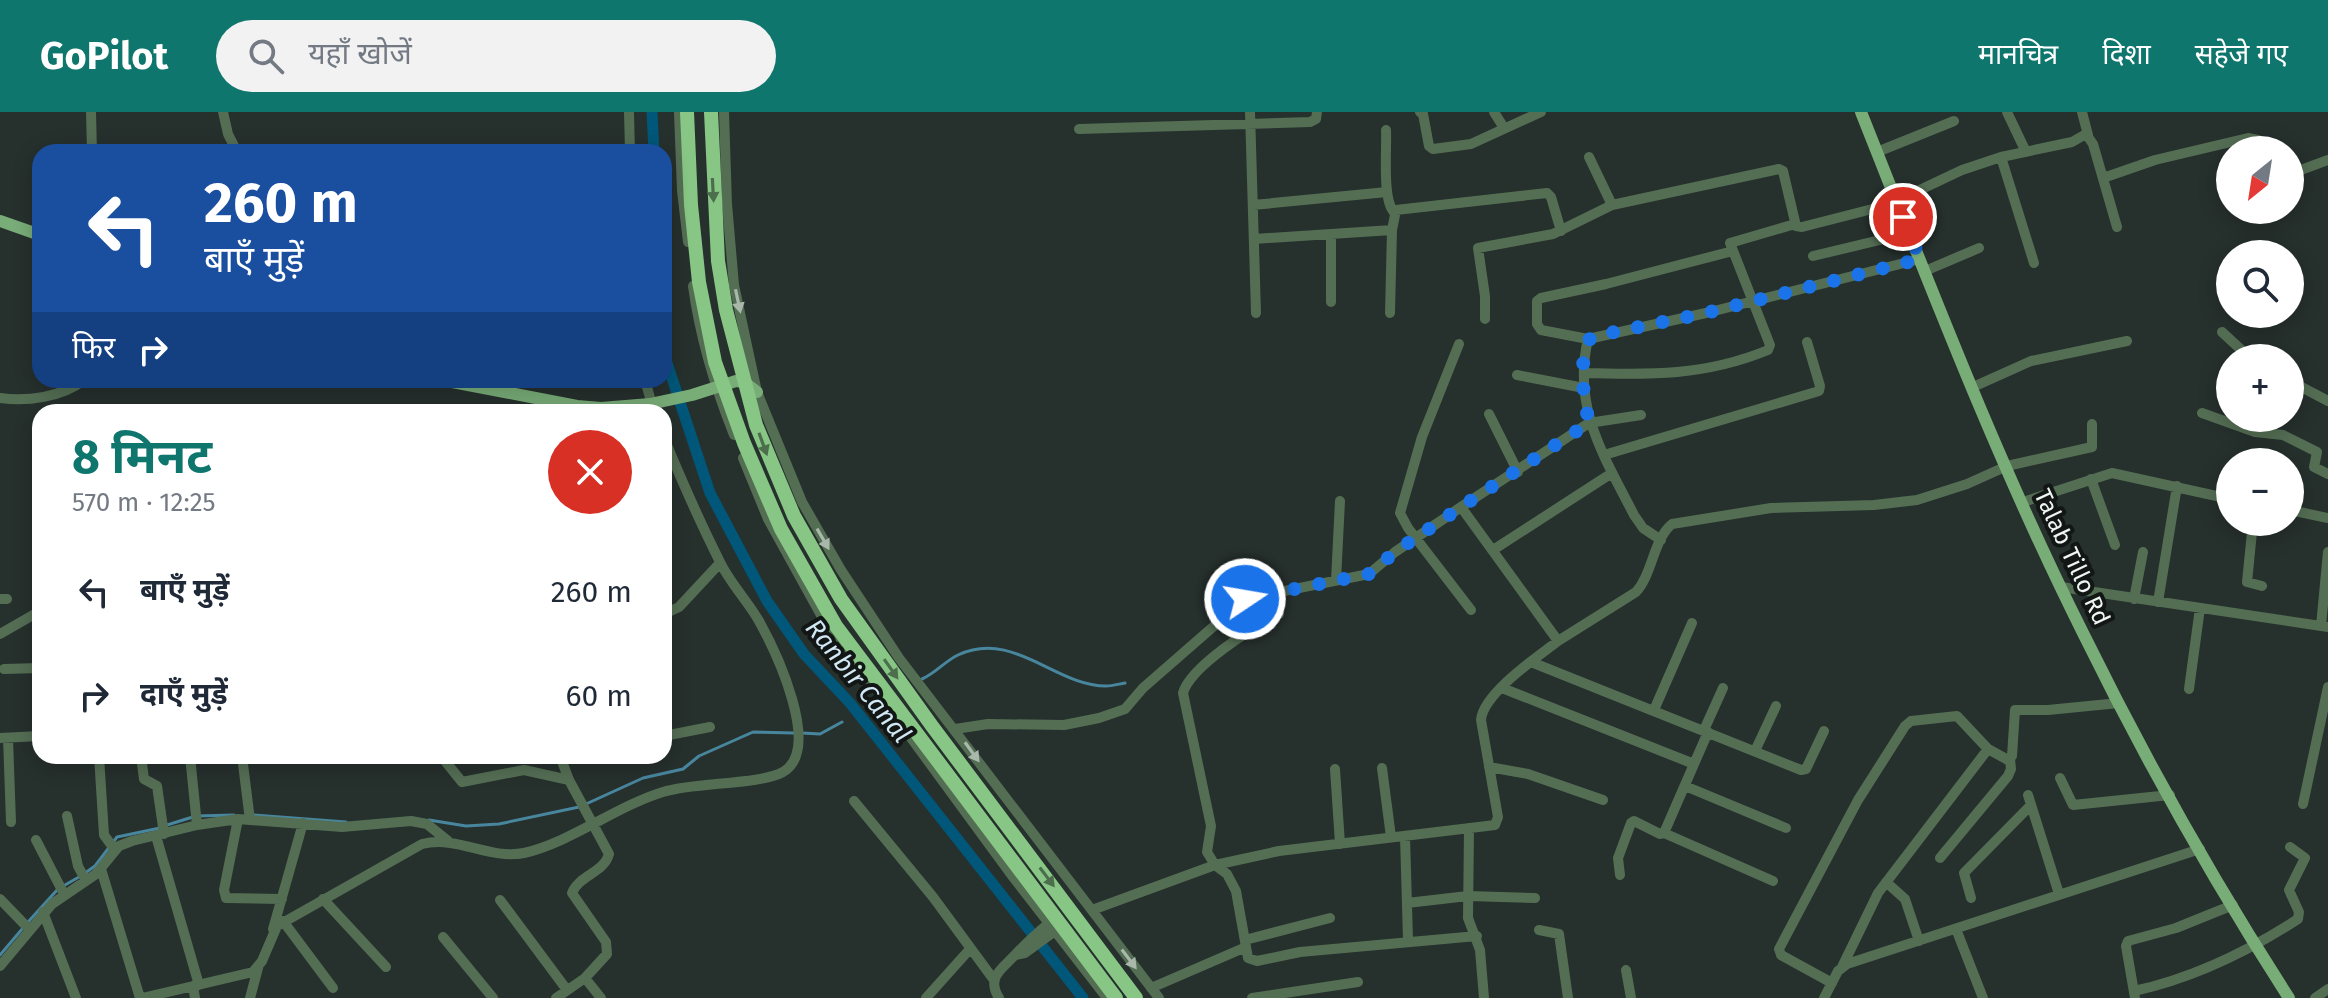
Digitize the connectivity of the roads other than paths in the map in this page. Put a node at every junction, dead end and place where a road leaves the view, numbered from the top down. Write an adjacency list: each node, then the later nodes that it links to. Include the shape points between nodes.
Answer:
1 (91, 112): 21 (street)
2 (223, 112): 22 (street)
3 (629, 112): 23 (street)
4 (679, 112): 67 (street, via 697,317)
5 (687, 112): 232 (highway, bridge, via 699,282 715,362 781,529 836,626)
6 (711, 112): 233 (highway, one-way to 233, bridge, via 718,261 726,310 756,425 794,516 841,599)
7 (724, 112): 70 (street, one-way to 70, via 734,285)
8 (1317, 112): 15 (street, via 1310,122)
9 (1420, 112): 17 (street, via 1433,149 1471,144)
10 (1494, 112): 17 (street)
11 (1541, 112): 17 (street)
12 (1861, 112): 25 (main road, Talab Tillo Rd)
13 (2007, 112): 26 (street)
14 (2082, 112): 20 (street)
15 (1250, 118): 18 (street); 34 (street)
16 (1954, 121): 25 (street)
17 (1504, 128)
18 (1079, 129)
19 (1386, 130): 32 (street)
20 (2088, 135): 26 (street); 31 (street)
21 (92, 144)
22 (233, 144)
23 (630, 144)
24 (2216, 146): 31 (street)
25 (1877, 152): 33 (main road, Talab Tillo Rd)
26 (2026, 152): 28 (street)
27 (1589, 157): 35 (street)
28 (2001, 157): 33 (street, via 1942,177); 49 (street)
29 (2328, 160): 30 (street)
30 (2304, 169)
31 (2103, 178): 39 (street)
32 (1387, 192): 34 (street); 36 (street)
33 (1897, 202): 38 (street, via 1802,227); 43 (main road, Talab Tillo Rd)
34 (1253, 205): 45 (street)
35 (1612, 205): 38 (street, via 1779,169); 41 (street)
36 (1394, 212): 40 (street); 41 (street, via 1547,193)
37 (0, 221): 42 (main road)
38 (1795, 224): 47 (street, via 1734,240)
39 (2117, 227)
40 (1392, 230): 44 (street); 54 (street)
41 (1561, 231): 55 (street, via 1478,248)
42 (32, 232)
43 (1909, 233): 48 (street); 50 (main road, Talab Tillo Rd)
44 (1331, 235): 45 (street); 52 (street)
45 (1254, 239): 53 (street)
46 (1979, 248): 50 (street)
47 (1733, 251): 51 (street); 57 (street, via 1537,301 1541,330)
48 (1813, 256)
49 (2034, 263)
50 (1922, 265): 51 (street); 64 (main road, Talab Tillo Rd)
51 (1752, 301): 57 (street); 62 (street, via 1770,345 1765,352 1669,374)
52 (1331, 302)
53 (1256, 313)
54 (1390, 313)
55 (1485, 319)
56 (2222, 332): 61 (street)
57 (1588, 339): 62 (street)
58 (2127, 341): 64 (street, via 2031,361)
59 (1807, 342): 80 (street, via 1819,391)
60 (1459, 344): 96 (street, via 1401,505 1402,519)
61 (2235, 344)
62 (1584, 373): 68 (street)
63 (1517, 375): 68 (street)
64 (1973, 387): 82 (main road, Talab Tillo Rd)
65 (68, 388): 71 (street, via 25,400)
66 (484, 388): 73 (main road)
67 (715, 388): 70 (main road, via 736,381); 74 (main road); 197 (street, via 768,519 821,615)
68 (1584, 388): 78 (street)
69 (2304, 388): 72 (street)
70 (757, 392): 127 (street, one-way to 127, via 802,502 841,570 899,658)
71 (0, 398)
72 (2328, 401)
73 (567, 404)
74 (662, 404)
75 (2202, 413): 85 (street, via 2280,435 2317,452 2314,467)
76 (1489, 414): 83 (street)
77 (1641, 415): 78 (street)
78 (1589, 423): 80 (street); 83 (street)
79 (2092, 424): 82 (street, via 2090,448)
80 (1604, 455): 84 (street)
81 (672, 456): 101 (street)
82 (2007, 466): 90 (main road, Talab Tillo Rd); 94 (street, via 1917,500 1748,510 1672,524)
83 (1518, 472): 91 (street)
84 (1612, 473): 94 (street, via 1640,524); 98 (street)
85 (2328, 474)
86 (2091, 479): 87 (street, via 2117,473); 90 (street); 97 (street)
87 (2177, 486): 88 (street); 106 (street)
88 (2216, 496)
89 (1340, 501): 102 (street)
90 (2023, 502): 104 (main road, Talab Tillo Rd)
91 (1461, 507): 96 (street); 98 (street)
92 (2304, 513): 93 (street)
93 (2328, 518)
94 (1654, 535): 115 (street, via 1644,581 1636,592)
95 (2252, 536): 103 (street, via 2247,582)
96 (1418, 538): 102 (street, via 1369,574); 109 (street)
97 (2115, 545)
98 (1493, 550): 115 (street)
99 (2143, 552): 105 (street)
100 (2328, 552): 113 (street)
101 (720, 563): 108 (street); 157 (street, via 766,635 797,715 799,746 794,759 783,772 671,789)
102 (1336, 580): 127 (street, via 1245,599 1125,709 1064,725)
103 (2262, 586)
104 (2061, 587): 105 (street); 123 (main road, Talab Tillo Rd)
105 (2134, 599): 106 (street)
106 (2158, 602): 107 (street)
107 (2200, 608): 113 (street); 122 (street)
108 (672, 610)
109 (1471, 610)
110 (1279, 614): 173 (street, via 1233,640 1184,689 1211,826 1207,852)
111 (32, 616): 114 (street)
112 (1692, 623): 125 (street)
113 (2324, 626)
114 (0, 634)
115 (1553, 634): 116 (street)
116 (1531, 662): 120 (street); 125 (street)
117 (32, 668): 118 (street)
118 (4, 669)
119 (2328, 687): 152 (street)
120 (1502, 688): 142 (street); 143 (street, via 1481,716)
121 (1723, 688): 128 (street)
122 (2189, 689)
123 (2119, 703): 135 (street, via 2015,710); 149 (main road, Talab Tillo Rd)
124 (1776, 706): 134 (street)
125 (1654, 710): 128 (street)
126 (710, 727): 130 (street)
127 (955, 729): 190 (street, one-way to 190)
128 (1706, 731): 134 (street); 142 (street)
129 (1824, 731): 134 (street, via 1804,771)
130 (672, 734)
131 (32, 736): 132 (street)
132 (4, 738): 158 (street)
133 (1988, 749): 135 (street); 178 (street); 214 (street, via 1957,716 1905,726 1858,800 1779,949)
134 (1755, 751)
135 (2010, 759): 172 (street, via 2008,776)
136 (100, 764): 169 (street, via 104,835)
137 (142, 764): 162 (street, via 144,779 157,786)
138 (191, 764): 156 (street)
139 (243, 764): 153 (street)
140 (447, 764): 147 (street, via 462,782 524,770)
141 (564, 764): 147 (street)
142 (1694, 764): 148 (street)
143 (1489, 767): 150 (street, via 1528,774); 160 (street, via 1498,821)
144 (1382, 768): 165 (street)
145 (1335, 769): 168 (street)
146 (2060, 778): 149 (street, via 2073,805)
147 (569, 780): 157 (street)
148 (1685, 786): 161 (street); 163 (street)
149 (2170, 795): 171 (main road, Talab Tillo Rd)
150 (1603, 800)
151 (854, 801): 205 (street)
152 (2303, 804)
153 (250, 815): 155 (street); 159 (street)
154 (67, 816): 176 (street)
155 (238, 819): 156 (street); 185 (street, via 226,898)
156 (196, 820): 162 (street)
157 (591, 820): 167 (street, via 524,853); 211 (street, via 608,859 572,893 607,949)
158 (11, 822)
159 (303, 823): 167 (street, via 353,827 411,821 435,828); 185 (street)
160 (1469, 828): 164 (street); 181 (street)
161 (1786, 828)
162 (161, 831): 169 (street); 215 (street)
163 (1664, 833): 175 (street, via 1632,821 1618,858); 177 (street)
164 (1405, 836): 165 (street); 188 (street)
165 (1391, 837): 168 (street)
166 (36, 840): 179 (street)
167 (448, 841): 186 (street, via 410,849)
168 (1340, 844): 173 (street)
169 (112, 847): 174 (street)
170 (2290, 847): 204 (street, via 2305,858 2289,890 2299,917)
171 (2200, 849): 180 (street); 189 (main road, Talab Tillo Rd)
172 (1940, 858)
173 (1215, 865): 190 (street); 203 (street, via 1236,891)
174 (101, 869): 176 (street); 223 (street)
175 (1620, 875)
176 (83, 876): 179 (street)
177 (1773, 881)
178 (1886, 882): 202 (street, via 1905,899); 208 (street)
179 (62, 889): 191 (street)
180 (2059, 894): 183 (street, via 2029,800 1964,873); 195 (street)
181 (1468, 896): 182 (street); 188 (street); 199 (street, via 1469,921)
182 (1535, 898)
183 (1971, 898)
184 (0, 899): 194 (street)
185 (282, 899): 196 (street)
186 (323, 899): 193 (street); 207 (street)
187 (500, 900): 219 (street)
188 (1407, 903): 201 (street)
189 (2233, 905): 204 (main road, Talab Tillo Rd); 220 (street, via 2128,941)
190 (1092, 910): 217 (street, one-way to 217)
191 (43, 912): 194 (street); 222 (street)
192 (1330, 918): 203 (street)
193 (283, 921): 196 (street); 216 (street)
194 (25, 926): 206 (street)
195 (1956, 929): 202 (street); 240 (street)
196 (273, 930): 209 (street)
197 (1048, 930): 212 (street); 231 (street)
198 (1539, 930): 237 (street, via 1559,934)
199 (1477, 936): 201 (street); 236 (street)
200 (443, 937): 226 (street)
201 (1408, 940): 203 (street, via 1253,961)
202 (1919, 941): 208 (street)
203 (1245, 944): 217 (street)
204 (2256, 946): 220 (street); 241 (main road, Talab Tillo Rd)
205 (970, 949): 212 (street); 229 (street)
206 (0, 966)
207 (386, 967)
208 (1842, 967): 214 (street)
209 (258, 968): 215 (street); 225 (street)
210 (1626, 970): 238 (street)
211 (585, 978): 219 (street); 228 (street)
212 (994, 980): 230 (street)
213 (1358, 982): 221 (street)
214 (1832, 983): 239 (street)
215 (196, 986): 223 (street); 224 (street)
216 (333, 988)
217 (1151, 988): 234 (street)
218 (2328, 989): 242 (street)
219 (567, 990): 227 (street)
220 (2134, 994)
221 (1288, 996): 235 (street)
222 (76, 998)
223 (141, 998)
224 (195, 998)
225 (250, 998)
226 (493, 998)
227 (556, 998)
228 (601, 998)
229 (926, 998)
230 (999, 998)
231 (1107, 998)
232 (1116, 998)
233 (1136, 998)
234 (1159, 998)
235 (1252, 998)
236 (1484, 998)
237 (1568, 998)
238 (1631, 998)
239 (1824, 998)
240 (1983, 998)
241 (2289, 998)
242 (2315, 998)

